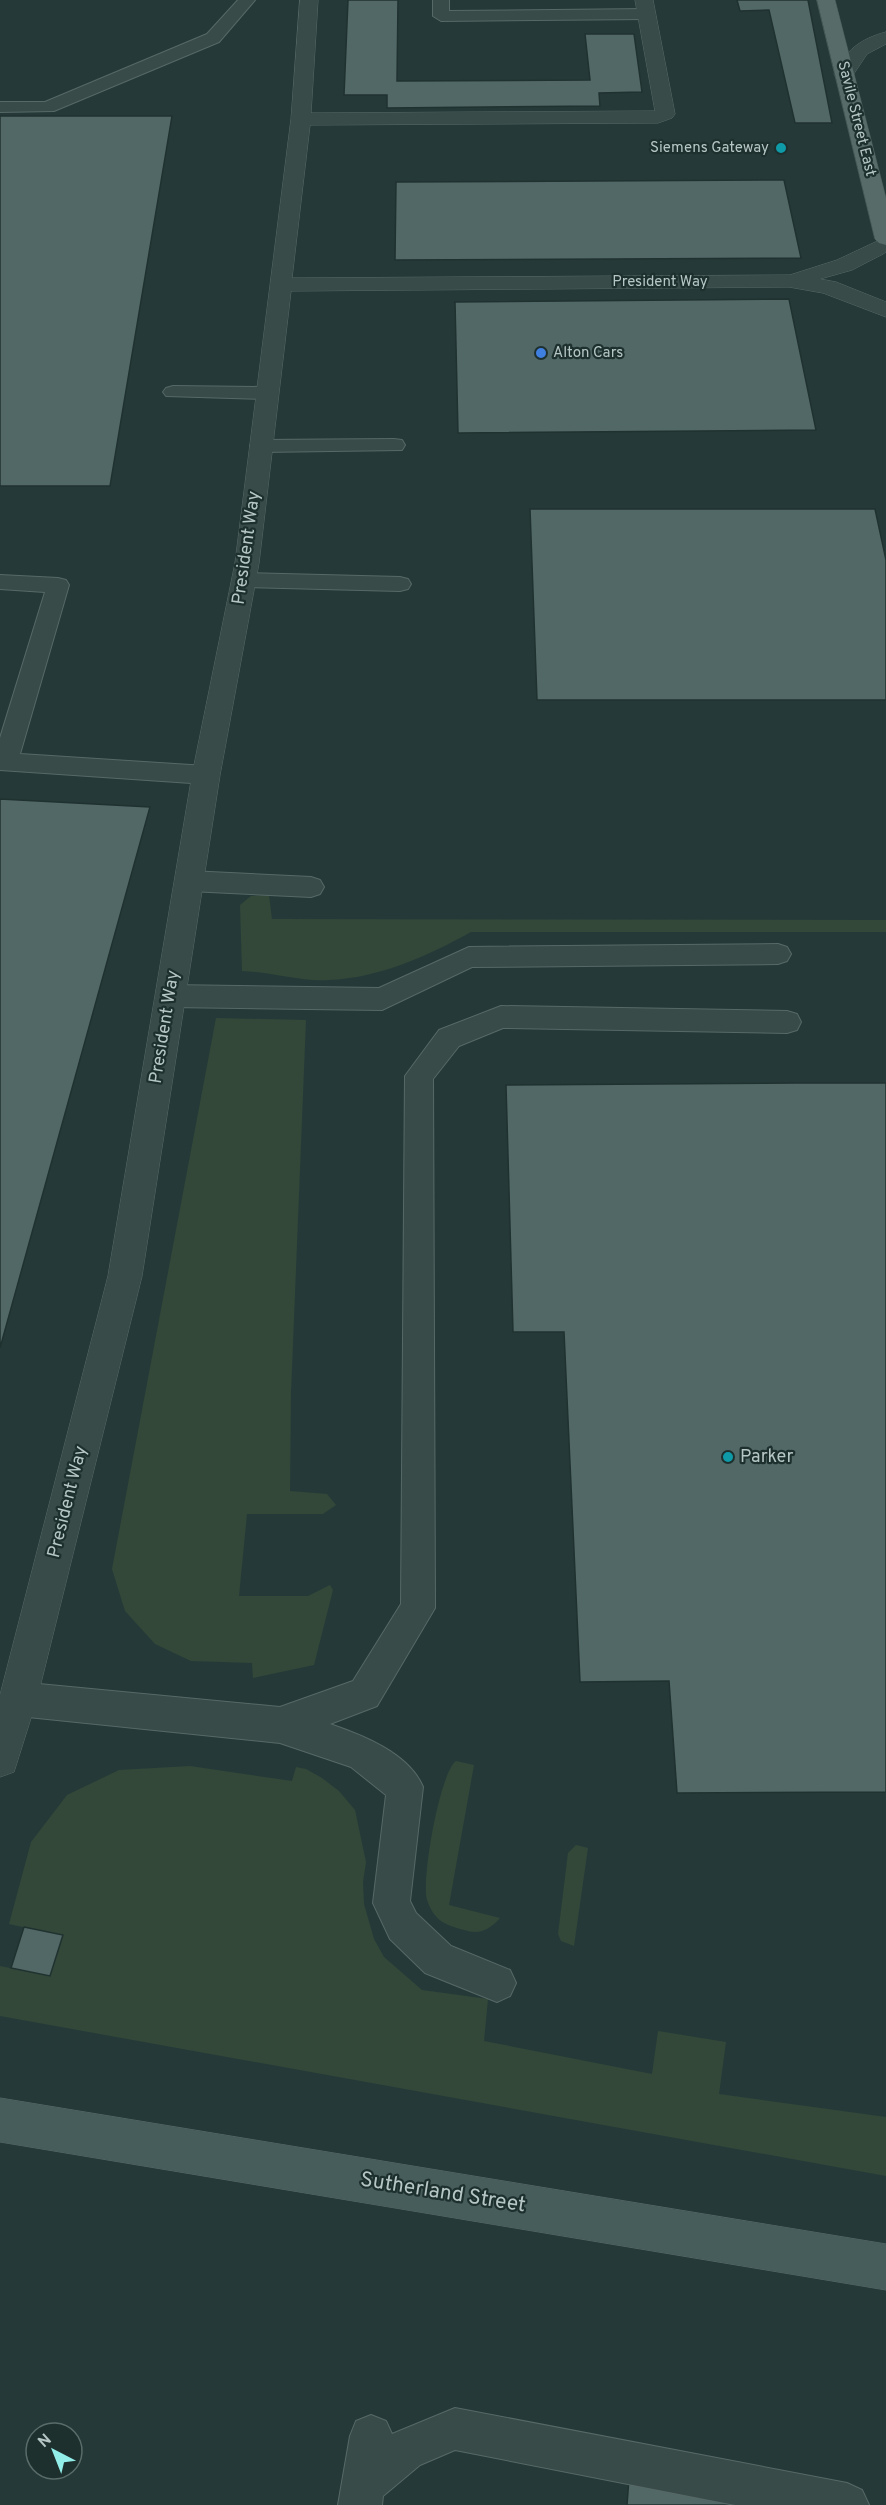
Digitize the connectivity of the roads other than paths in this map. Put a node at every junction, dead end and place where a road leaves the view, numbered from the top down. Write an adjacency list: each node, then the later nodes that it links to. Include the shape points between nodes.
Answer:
1 (247, 0): 8 (lane, via 213,38 105,85 48,107)
2 (309, 0): 9 (street, President Way)
3 (441, 0): 5 (lane, via 441,16)
4 (826, 0): 7 (main road, Savile Street East)
5 (645, 7): 9 (street, via 665,114 658,117)
6 (886, 38): 7 (street, via 863,47 852,57)
7 (844, 74): 10 (main road, Savile Street East)
8 (0, 107)
9 (301, 119): 12 (street, President Way)
10 (886, 241): 11 (street, President Way, via 866,257 836,270)
11 (789, 281): 12 (street, President Way); 13 (street, President Way, via 828,287)
12 (279, 285): 15 (street, President Way)
13 (886, 310)
14 (173, 392): 15 (lane)
15 (267, 393): 17 (street, President Way)
16 (394, 445): 17 (lane)
17 (261, 446): 18 (street, President Way)
18 (244, 580): 20 (lane); 22 (street, President Way)
19 (0, 582): 21 (lane, via 58,585)
20 (400, 584)
21 (3, 762): 22 (lane)
22 (206, 775): 23 (street, President Way)
23 (189, 881): 24 (lane); 26 (street, President Way)
24 (311, 887)
25 (778, 954): 26 (lane, via 469,957 382,999)
26 (170, 996): 28 (street, President Way, via 125,1276)
27 (787, 1022): 29 (lane, via 501,1017 450,1038 419,1076 418,1608 365,1694)
28 (18, 1699): 29 (lane); 30 (street, President Way)
29 (280, 1725): 31 (lane, via 362,1753 405,1787 392,1904 403,1926 438,1960)
30 (0, 1758)
31 (497, 1983)
32 (0, 2120): 33 (main road, Sutherland Street)
33 (886, 2267)
34 (372, 2436): 35 (lane)
35 (362, 2494): 36 (lane, via 405,2450 455,2429)
36 (847, 2505)

